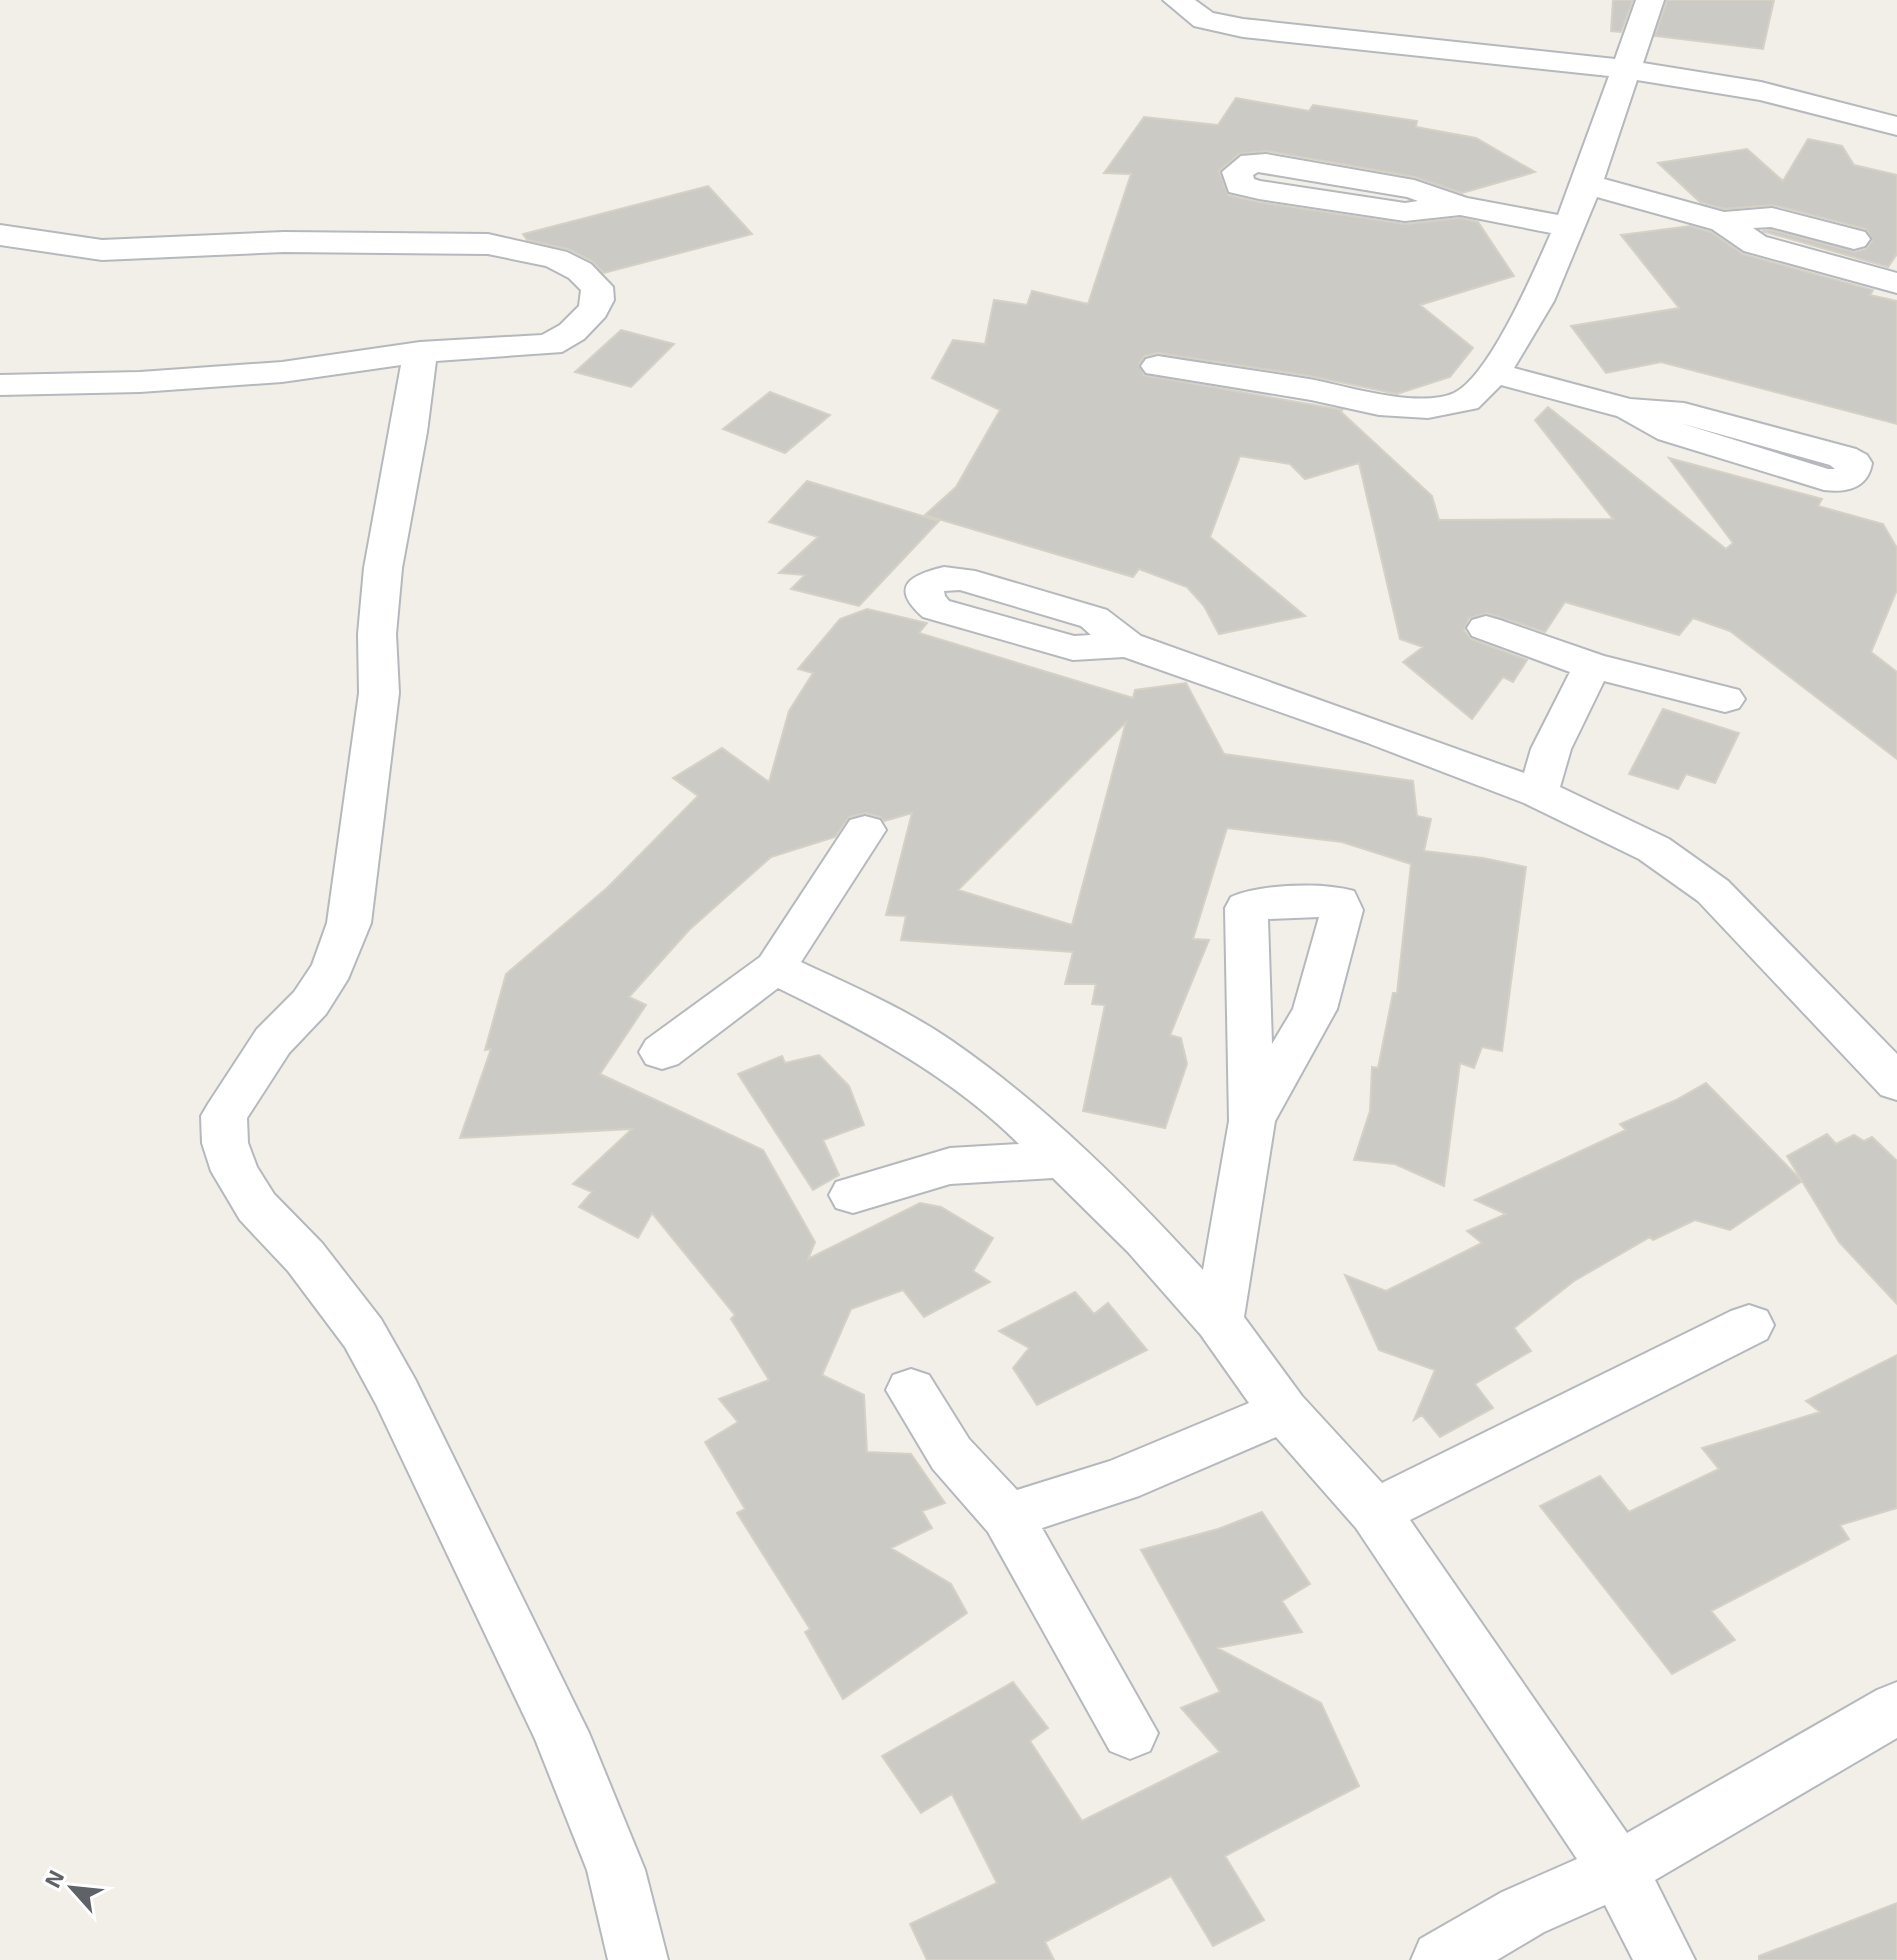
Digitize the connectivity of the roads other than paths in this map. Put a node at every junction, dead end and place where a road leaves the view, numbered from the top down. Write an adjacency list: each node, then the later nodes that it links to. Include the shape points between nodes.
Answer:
1 (1177, 0): 4 (street)
2 (1225, 0): 4 (street)
3 (1650, 0): 5 (street)
4 (1204, 20): 5 (street)
5 (1626, 69): 6 (street, via 1761,91); 7 (street)
6 (1897, 126)
7 (1587, 184): 9 (street); 10 (street)
8 (1460, 206): 8 (street, via 1414,189 1266,163 1252,162 1237,172 1240,185 1259,190 1405,212); 10 (street)
9 (1723, 222): 12 (street, via 1772,217); 13 (street, via 1755,244)
10 (1570, 227): 16 (street, via 1538,301)
11 (0, 235): 14 (street, via 102,250 284,242 488,244 556,259 597,287 593,310 550,345)
12 (1883, 247)
13 (1897, 283)
14 (420, 352): 17 (street, via 282,372); 40 (street, via 383,568 379,693 349,923 333,968 310,1003 273,1041 224,1116 225,1143 257,1207 305,1257 363,1333 397,1394 561,1733 616,1870)
15 (1158, 366): 16 (street, via 1379,405 1428,408 1466,401)
16 (1494, 373): 18 (street)
17 (0, 385)
18 (1629, 409): 18 (street, via 1670,432 1824,479 1852,475 1854,463 1843,457 1684,413)
19 (1486, 628): 21 (street)
20 (1127, 645): 23 (street)
21 (1592, 666): 22 (street); 23 (street, via 1551,749)
22 (1725, 699)
23 (1538, 793): 27 (street, via 1654,849 1713,891)
24 (865, 830): 25 (street)
25 (775, 968): 26 (street); 29 (street, via 934,1051 1018,1114)
26 (662, 1052)
27 (1897, 1083)
28 (1252, 1121): 31 (street)
29 (1067, 1159): 30 (street, via 950,1166); 31 (street)
30 (853, 1195)
31 (1219, 1321): 34 (street)
32 (1749, 1325): 35 (street)
33 (911, 1390): 36 (street, via 951,1454)
34 (1284, 1411): 35 (street); 36 (street, via 1121,1480)
35 (1375, 1512): 39 (street)
36 (1007, 1516): 38 (street)
37 (1897, 1708): 39 (street)
38 (1130, 1733)
39 (1618, 1870): 41 (street, via 1523,1912); 42 (street)
40 (638, 1960)
41 (1441, 1960)
42 (1665, 1960)

